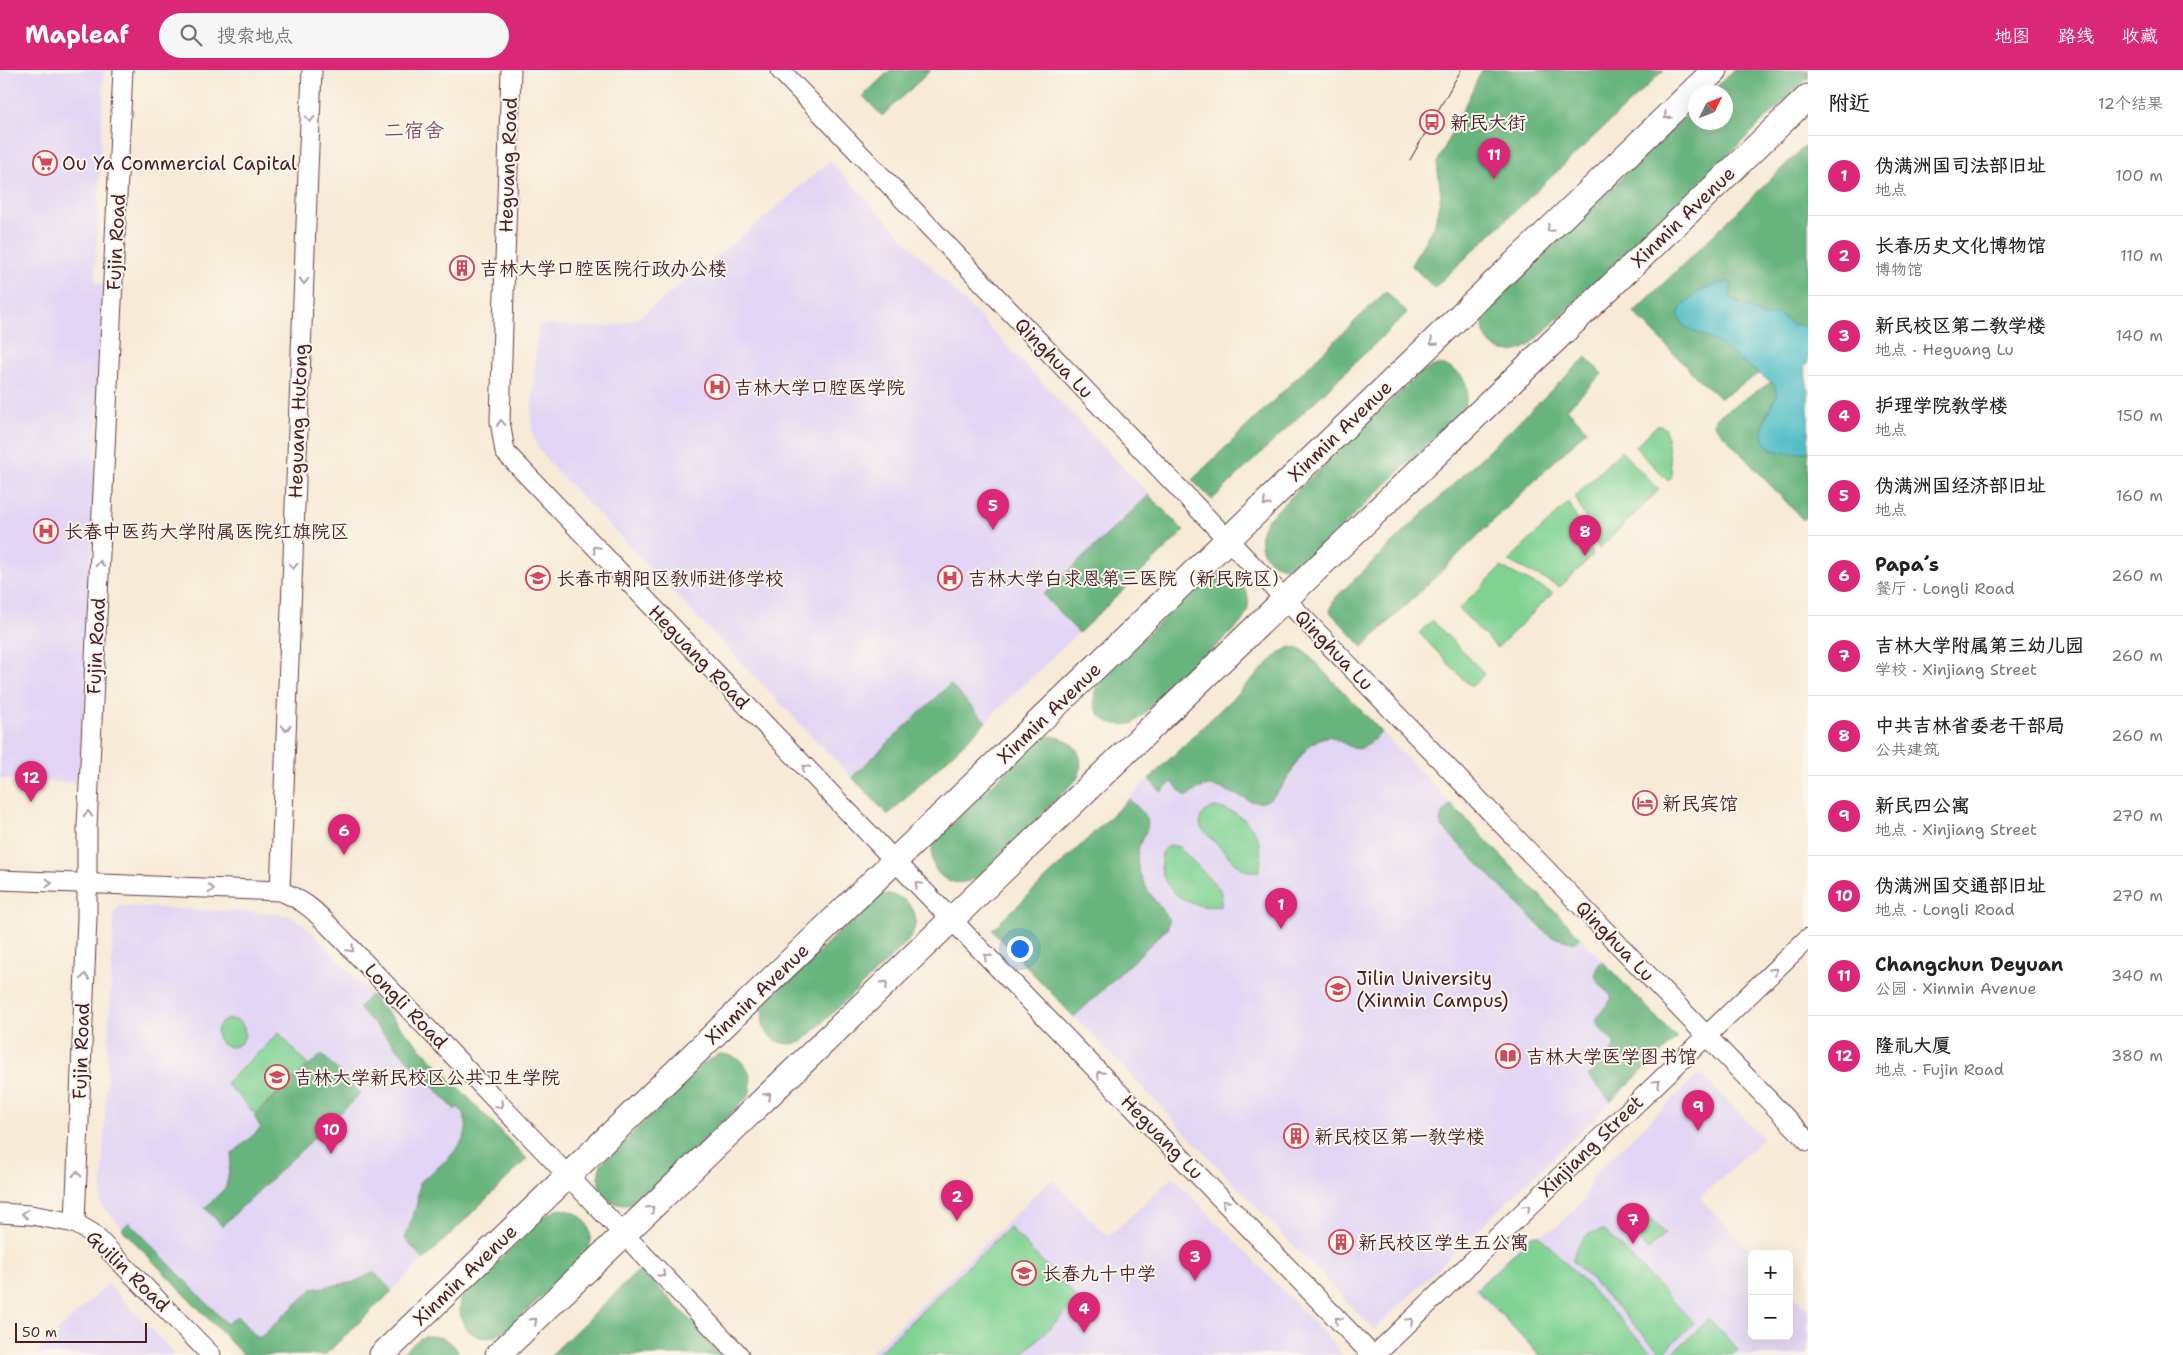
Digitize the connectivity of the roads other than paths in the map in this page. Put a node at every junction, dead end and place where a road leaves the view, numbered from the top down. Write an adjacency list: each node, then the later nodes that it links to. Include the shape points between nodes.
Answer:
1 (124, 70): 11 (street, Fujin Road, one-way to 1)
2 (312, 70): 12 (street, Heguang Hutong, one-way to 12)
3 (511, 70): 9 (street, Heguang Road, one-way to 3, via 504,452 500,421)
4 (780, 70): 7 (street, Qinghua Lu)
5 (1715, 70): 7 (main road, Xinmin Avenue, one-way to 7)
6 (1808, 97): 8 (main road, Xinmin Avenue)
7 (1228, 540): 8 (street, Qinghua Lu); 9 (main road, Xinmin Avenue)
8 (1286, 599): 13 (main road, Xinmin Avenue); 15 (street, Qinghua Lu)
9 (894, 861): 13 (street, Heguang Road, one-way to 9); 17 (main road, Xinmin Avenue)
10 (0, 880): 11 (street, Longli Road, one-way to 11)
11 (86, 884): 12 (street, Longli Road, one-way to 12); 19 (street, Fujin Road, one-way to 11)
12 (280, 891): 17 (street, Longli Road, one-way to 17, via 310,906)
13 (952, 920): 20 (main road, Xinmin Avenue, one-way to 13); 25 (street, Heguang Lu, one-way to 13)
14 (1808, 938): 15 (street, Xinjiang Street, one-way to 14)
15 (1706, 1036): 16 (street, Qinghua Lu); 25 (street, Xinjiang Street, one-way to 15)
16 (1808, 1141)
17 (568, 1176): 20 (street, Longli Road); 22 (main road, Xinmin Avenue)
18 (0, 1213): 19 (street, Guilin Road, one-way to 18)
19 (74, 1223): 21 (street, Guilin Road, via 92,1233 113,1253)
20 (624, 1234): 23 (main road, Xinmin Avenue, one-way to 20); 24 (street, Longli Road, one-way to 24)
21 (211, 1355)
22 (382, 1355)
23 (498, 1355)
24 (739, 1355)
25 (1373, 1355)

